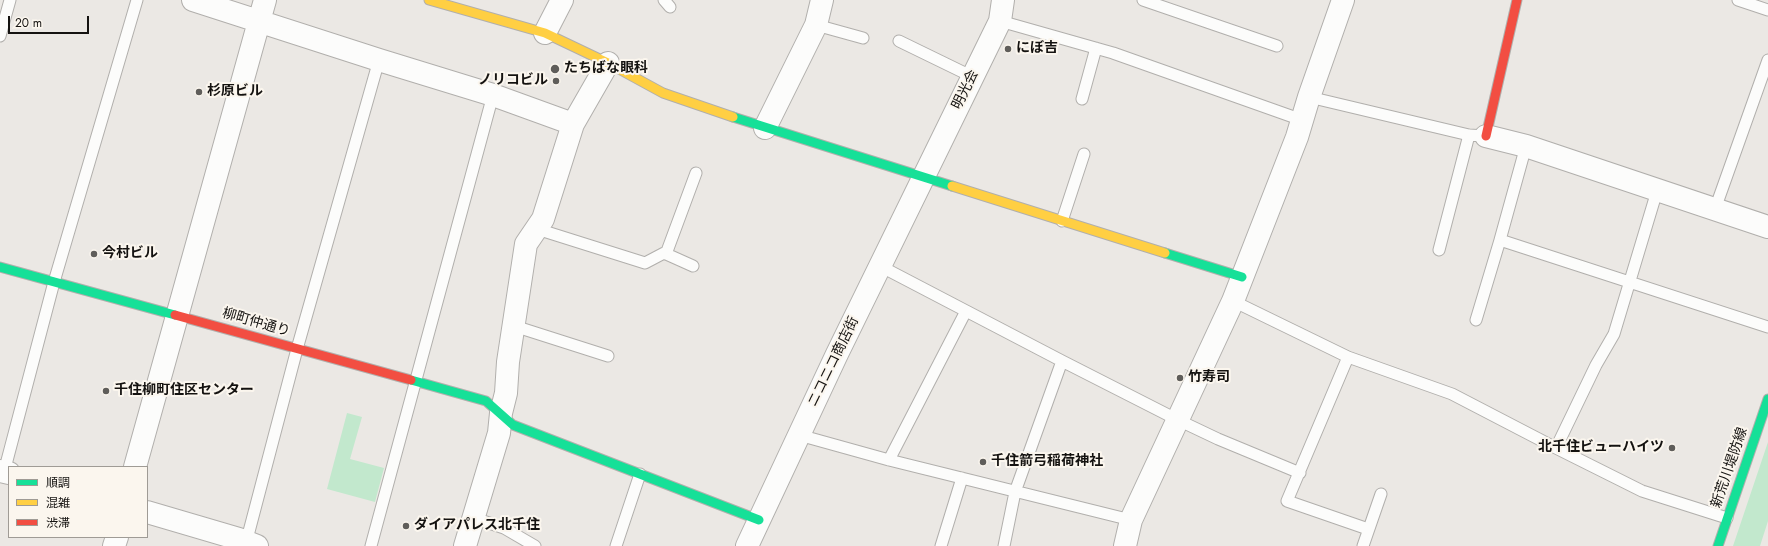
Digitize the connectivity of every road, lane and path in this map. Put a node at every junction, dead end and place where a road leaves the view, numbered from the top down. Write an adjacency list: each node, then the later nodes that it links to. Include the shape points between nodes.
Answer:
1 (10, 0): 16 (lane)
2 (137, 0): 48 (lane)
3 (193, 0): 11 (street)
4 (429, 0): 15 (street)
5 (562, 0): 15 (street)
6 (822, 0): 14 (street)
7 (1143, 0): 19 (lane)
8 (1343, 0): 26 (street)
9 (1517, 0): 31 (street)
10 (1738, 0): 13 (lane)
11 (261, 10): 21 (street); 52 (street)
12 (1002, 10): 20 (lane); 24 (street, 明光会)
13 (1768, 10)
14 (816, 25): 17 (lane); 30 (street)
15 (545, 33): 23 (street)
16 (0, 36)
17 (863, 38)
18 (899, 41): 24 (lane)
19 (1277, 46)
20 (1096, 48): 27 (lane); 28 (lane)
21 (378, 60): 25 (street); 56 (lane)
22 (1768, 60): 37 (lane)
23 (608, 63): 29 (street); 30 (street, via 663,93)
24 (973, 77): 35 (street, 明光会)
25 (493, 95): 29 (street); 60 (lane)
26 (1309, 97): 28 (street); 31 (lane)
27 (1082, 99)
28 (1302, 120): 47 (street)
29 (573, 124): 40 (street, via 543,220)
30 (764, 128): 35 (street)
31 (1477, 135): 32 (street); 42 (lane)
32 (1526, 146): 36 (street); 41 (lane)
33 (1084, 154): 38 (lane)
34 (696, 173): 43 (lane)
35 (923, 179): 38 (street); 45 (street, ニコニコ商店街)
36 (1658, 191): 37 (street); 49 (lane)
37 (1715, 209): 39 (street)
38 (1062, 221): 47 (street)
39 (1768, 227)
40 (537, 229): 43 (lane, via 645,263); 54 (street, via 526,244)
41 (1500, 240): 49 (lane); 53 (lane)
42 (1438, 250)
43 (666, 254): 44 (lane)
44 (693, 266)
45 (880, 266): 51 (lane); 64 (street, ニコニコ商店街)
46 (0, 268): 48 (street, 柳町仲通り)
47 (1242, 277): 50 (street)
48 (54, 282): 52 (street, 柳町仲通り); 68 (lane)
49 (1629, 282): 55 (lane); 65 (lane, via 1614,334)
50 (1233, 301): 58 (lane); 63 (street)
51 (966, 311): 59 (lane); 66 (lane)
52 (177, 315): 56 (street, 柳町仲通り); 67 (street)
53 (1476, 320)
54 (514, 326): 57 (lane); 62 (street, via 506,394)
55 (1768, 327)
56 (297, 349): 60 (street, 柳町仲通り); 80 (lane)
57 (608, 356)
58 (1348, 358): 65 (lane, via 1452,394); 69 (lane)
59 (1062, 361): 63 (lane); 72 (lane)
60 (415, 381): 62 (street, 柳町仲通り, via 486,401); 81 (lane)
61 (1768, 399): 76 (street, 新荒川堤防線)
62 (501, 413): 70 (street, 柳町仲通り, via 513,425); 75 (street, via 499,433)
63 (1178, 420): 69 (lane); 78 (street)
64 (799, 435): 66 (lane); 77 (street, ニコニコ商店街)
65 (1556, 448): 76 (lane, via 1642,491)
66 (889, 460): 71 (lane)
67 (135, 466)
68 (4, 472)
69 (1300, 473): 79 (lane, via 1287,501)
70 (640, 474): 77 (street, 柳町仲通り); 84 (lane)
71 (962, 478): 72 (lane); 86 (lane)
72 (1015, 492): 78 (lane); 87 (lane)
73 (1381, 494): 79 (lane)
74 (148, 512): 80 (street, via 239,539)
75 (474, 518): 82 (street); 83 (lane, via 504,528)
76 (1727, 518): 90 (street, 新荒川堤防線)
77 (759, 520): 85 (street, ニコニコ商店街)
78 (1131, 520): 88 (street)
79 (1368, 529): 89 (lane)
80 (250, 545)
81 (371, 546)
82 (465, 546)
83 (535, 546)
84 (616, 546)
85 (747, 546)
86 (941, 546)
87 (1004, 546)
88 (1125, 546)
89 (1363, 546)
90 (1718, 546)

